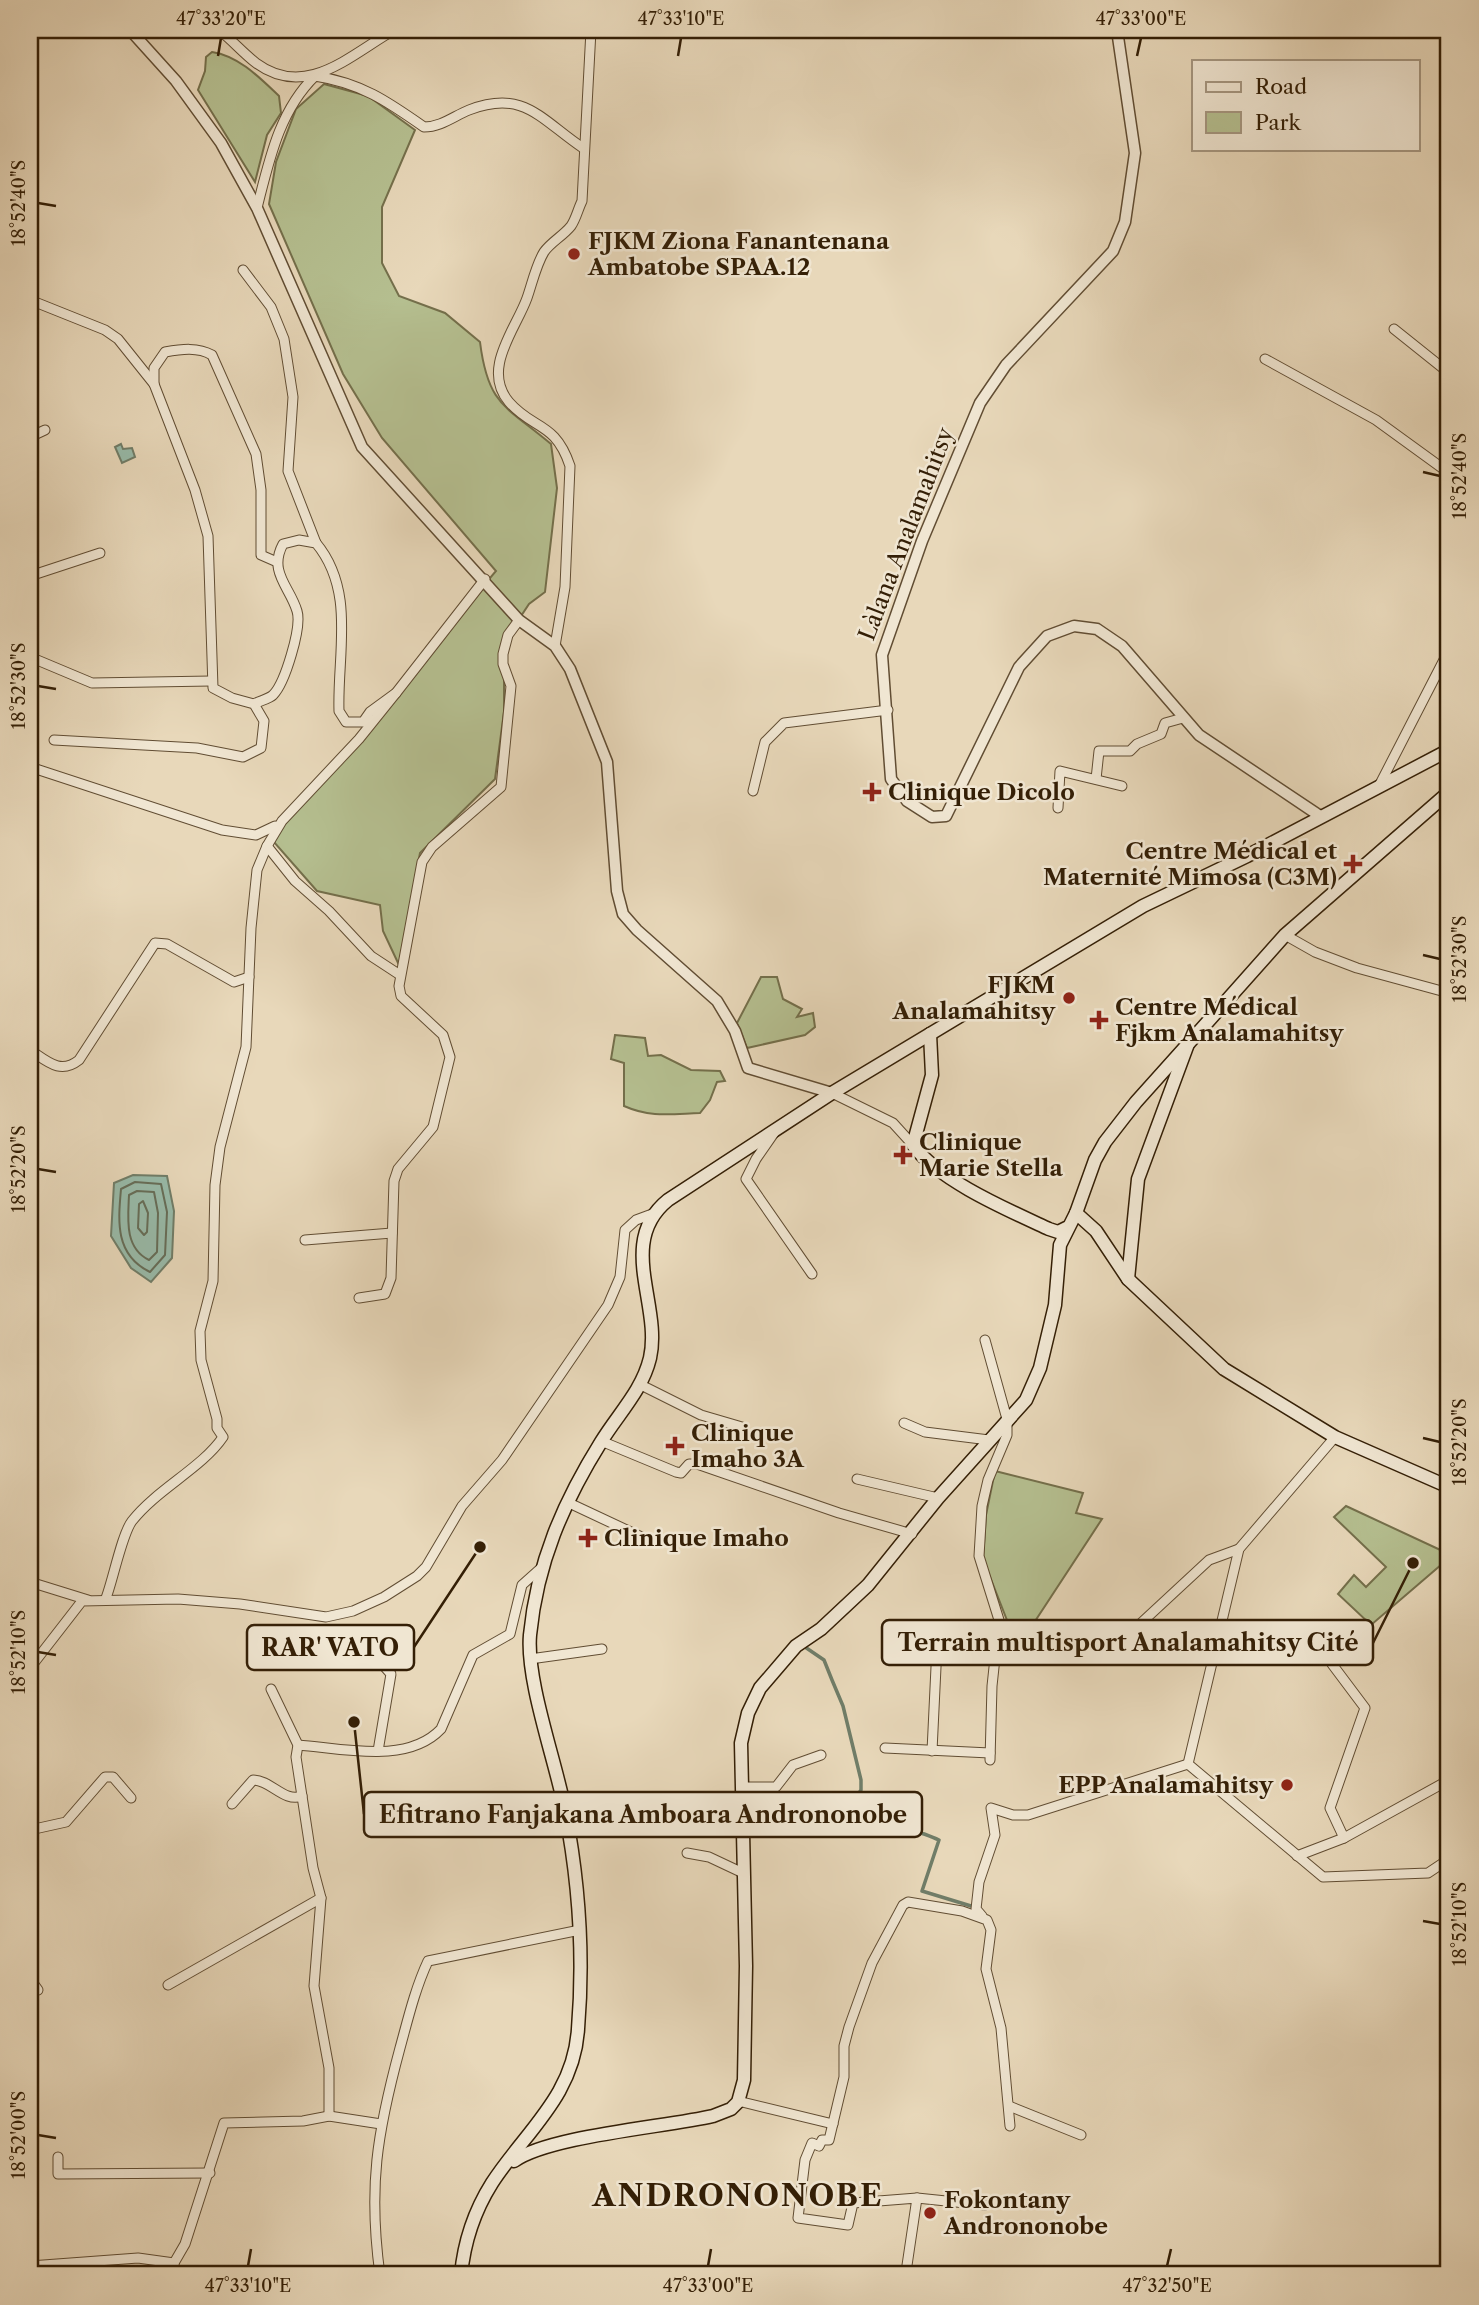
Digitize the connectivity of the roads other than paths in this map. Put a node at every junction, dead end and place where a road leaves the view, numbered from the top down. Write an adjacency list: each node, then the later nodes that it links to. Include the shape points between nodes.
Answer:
1 (130, 30): 10 (street, via 176,81 221,143)
2 (219, 30): 8 (street, via 256,63 276,74 297,79)
3 (337, 30): 7 (street)
4 (394, 30): 8 (street)
5 (591, 30): 9 (street)
6 (1117, 30): 32 (street, Làlana Analamahitsy, via 1135,153 1125,222 1113,251 1006,365 980,403 922,541 882,654)
7 (305, 32)
8 (315, 76): 9 (street, via 356,85 424,127 498,101 517,103); 10 (street, via 293,100 268,163)
9 (583, 148): 26 (street, via 582,201 572,225 543,253 515,328 503,342 500,360 500,386 509,402 544,426 564,448 570,466 565,587)
10 (257, 208): 24 (street, via 362,447)
11 (243, 270): 20 (street, via 271,307 285,339 293,397 288,471)
12 (30, 300): 16 (street, via 105,330 118,339)
13 (1394, 329): 15 (street)
14 (1265, 359): 19 (street, via 1376,420)
15 (1449, 373)
16 (154, 384): 22 (street, via 155,368 165,352 191,349 212,355 256,454 261,555); 29 (street, via 208,536)
17 (45, 430): 18 (street)
18 (30, 437)
19 (1449, 473)
20 (316, 543): 22 (street, via 299,540 283,544); 30 (street, via 330,562 339,587 342,717 346,722 363,722)
21 (100, 552): 23 (street)
22 (277, 562): 31 (street, via 297,611 297,631 285,676 273,696)
23 (30, 576)
24 (485, 579): 25 (street); 30 (street)
25 (519, 620): 26 (street); 47 (street, via 508,635 503,654 511,686 501,787 426,853)
26 (555, 646): 53 (street, via 570,669 607,762 617,891 624,914 717,1001 735,1031 748,1068)
27 (1449, 650): 38 (street)
28 (30, 657): 29 (street, via 92,683)
29 (211, 681): 31 (street, via 218,692)
30 (396, 693): 44 (street)
31 (254, 704): 34 (street, via 264,721 261,748 243,757 197,748)
32 (888, 709): 33 (street, Làlana Analamahitsy, via 891,779 907,801 932,817 946,816 951,810 1019,667 1047,636 1074,626 1097,629 1122,646); 40 (street, via 784,723 765,742)
33 (1183, 718): 37 (street, via 1165,723 1161,734 1130,751 1099,751); 43 (street, Làlana Analamahitsy, via 1199,735)
34 (54, 740)
35 (1449, 750): 38 (main road)
36 (30, 767): 44 (street, via 222,830 256,835)
37 (1096, 779): 39 (street); 42 (street, via 1060,771)
38 (1380, 784): 43 (main road)
39 (1122, 786)
40 (753, 790)
41 (1449, 792): 46 (main road)
42 (1058, 808)
43 (1320, 816): 50 (main road, via 1143,906)
44 (282, 821): 45 (street)
45 (267, 846): 47 (street, via 295,881 371,956); 48 (street, via 254,886)
46 (1285, 935): 49 (street, via 1357,968); 51 (main road)
47 (400, 975): 59 (street, via 401,996 443,1035 450,1057 433,1127 398,1169 394,1181)
48 (249, 977): 52 (street, via 234,982 167,944 155,943 79,1060 69,1068 57,1067); 81 (street, via 246,1047 220,1147 213,1281 200,1331 201,1360 223,1437 213,1452 164,1488 131,1522)
49 (1449, 993)
50 (930, 1034): 53 (main road); 55 (main road, via 932,1075)
51 (1188, 1044): 57 (main road, via 1105,1142); 62 (main road, via 1138,1179)
52 (30, 1050)
53 (832, 1093): 54 (main road); 55 (street, via 893,1123)
54 (775, 1132): 56 (main road, via 668,1200); 61 (street, via 746,1179)
55 (913, 1145): 58 (main road, via 931,1166 950,1178 1049,1229)
56 (655, 1213): 65 (main road, via 646,1228 641,1259 651,1329 650,1356); 81 (street, via 625,1230 620,1277 608,1305 502,1460 462,1506 426,1567 410,1581 371,1604 326,1617 228,1603)
57 (1076, 1213): 58 (main road); 62 (main road, via 1096,1231)
58 (1066, 1228): 66 (main road, via 1041,1368 1026,1400)
59 (392, 1234): 60 (street); 63 (street, via 391,1278 385,1294)
60 (305, 1240)
61 (812, 1274)
62 (1128, 1279): 69 (main road, via 1224,1370)
63 (359, 1297)
64 (985, 1340): 66 (street)
65 (641, 1385): 68 (street, via 701,1415); 71 (main road)
66 (1007, 1419): 70 (main road); 85 (street, via 1007,1435 982,1506 979,1556 999,1620)
67 (904, 1423): 70 (street, via 925,1432)
68 (742, 1427)
69 (1335, 1437): 73 (main road); 78 (street)
70 (989, 1440): 74 (main road)
71 (601, 1441): 75 (main road); 76 (street, via 676,1472 697,1464)
72 (857, 1479): 74 (street)
73 (1449, 1487)
74 (938, 1498): 76 (main road)
75 (567, 1502): 77 (street); 79 (main road)
76 (912, 1534): 98 (main road, via 854,1600 796,1646 760,1688 745,1724)
77 (648, 1540)
78 (1239, 1549): 84 (street, via 1209,1560); 96 (street)
79 (541, 1568): 88 (main road); 93 (street, via 522,1585 510,1634 480,1649 467,1664 441,1729 426,1740 390,1752)
80 (30, 1582): 82 (street)
81 (106, 1598): 82 (street)
82 (88, 1600): 89 (street, via 70,1613)
83 (1364, 1625): 103 (street, via 1332,1664 1365,1708 1330,1808)
84 (1126, 1637)
85 (998, 1648): 94 (street, via 937,1646); 94 (street, via 990,1757)
86 (601, 1649): 88 (street)
87 (375, 1657): 93 (street, via 391,1674)
88 (530, 1659): 110 (main road, via 565,1811)
89 (30, 1668)
90 (271, 1689): 91 (street)
91 (298, 1745): 93 (street); 99 (street)
92 (885, 1748): 94 (street)
93 (378, 1751)
94 (932, 1751)
95 (821, 1755): 98 (street, via 793,1765 776,1787)
96 (1188, 1764): 105 (street); 109 (street, via 1028,1815 991,1808 995,1835 979,1882 976,1909)
97 (1449, 1780): 103 (street)
98 (742, 1787): 107 (main road)
99 (302, 1796): 101 (street, via 286,1796 262,1780 253,1780); 108 (street)
100 (131, 1798): 102 (street, via 113,1777 105,1777 66,1822)
101 (232, 1804)
102 (30, 1830)
103 (1344, 1838): 105 (street)
104 (687, 1853): 107 (street, via 709,1857)
105 (1297, 1856): 106 (street, via 1323,1877 1428,1873)
106 (1449, 1859)
107 (743, 1873): 114 (main road, via 744,2080)
108 (321, 1898): 112 (street); 116 (street, via 314,1986 329,2068)
109 (987, 1920): 115 (street, via 991,1930 986,1969 1001,2028); 118 (street, via 962,1911 903,1905 872,1963 849,2027)
110 (580, 1930): 117 (street, via 428,1961); 122 (main road, via 578,2031 573,2058 542,2120)
111 (30, 1979): 113 (street)
112 (168, 1985)
113 (38, 1990)
114 (738, 2101): 118 (street); 122 (main road, via 713,2116 558,2144)
115 (1009, 2106): 119 (street); 120 (street)
116 (329, 2116): 117 (street); 123 (street, via 224,2123)
117 (382, 2124): 130 (street, via 374,2169 374,2232)
118 (833, 2124): 124 (street, via 829,2140 822,2140 819,2146 812,2143 798,2218 848,2225 853,2203)
119 (1010, 2126)
120 (1080, 2135)
121 (58, 2157): 123 (street, via 58,2174)
122 (505, 2167): 131 (main road, via 478,2207)
123 (210, 2173): 126 (street)
124 (917, 2198): 125 (street); 128 (street)
125 (985, 2205)
126 (174, 2263): 127 (street, via 138,2258); 129 (street)
127 (30, 2266)
128 (906, 2272)
129 (176, 2275)
130 (380, 2275)
131 (461, 2275)

